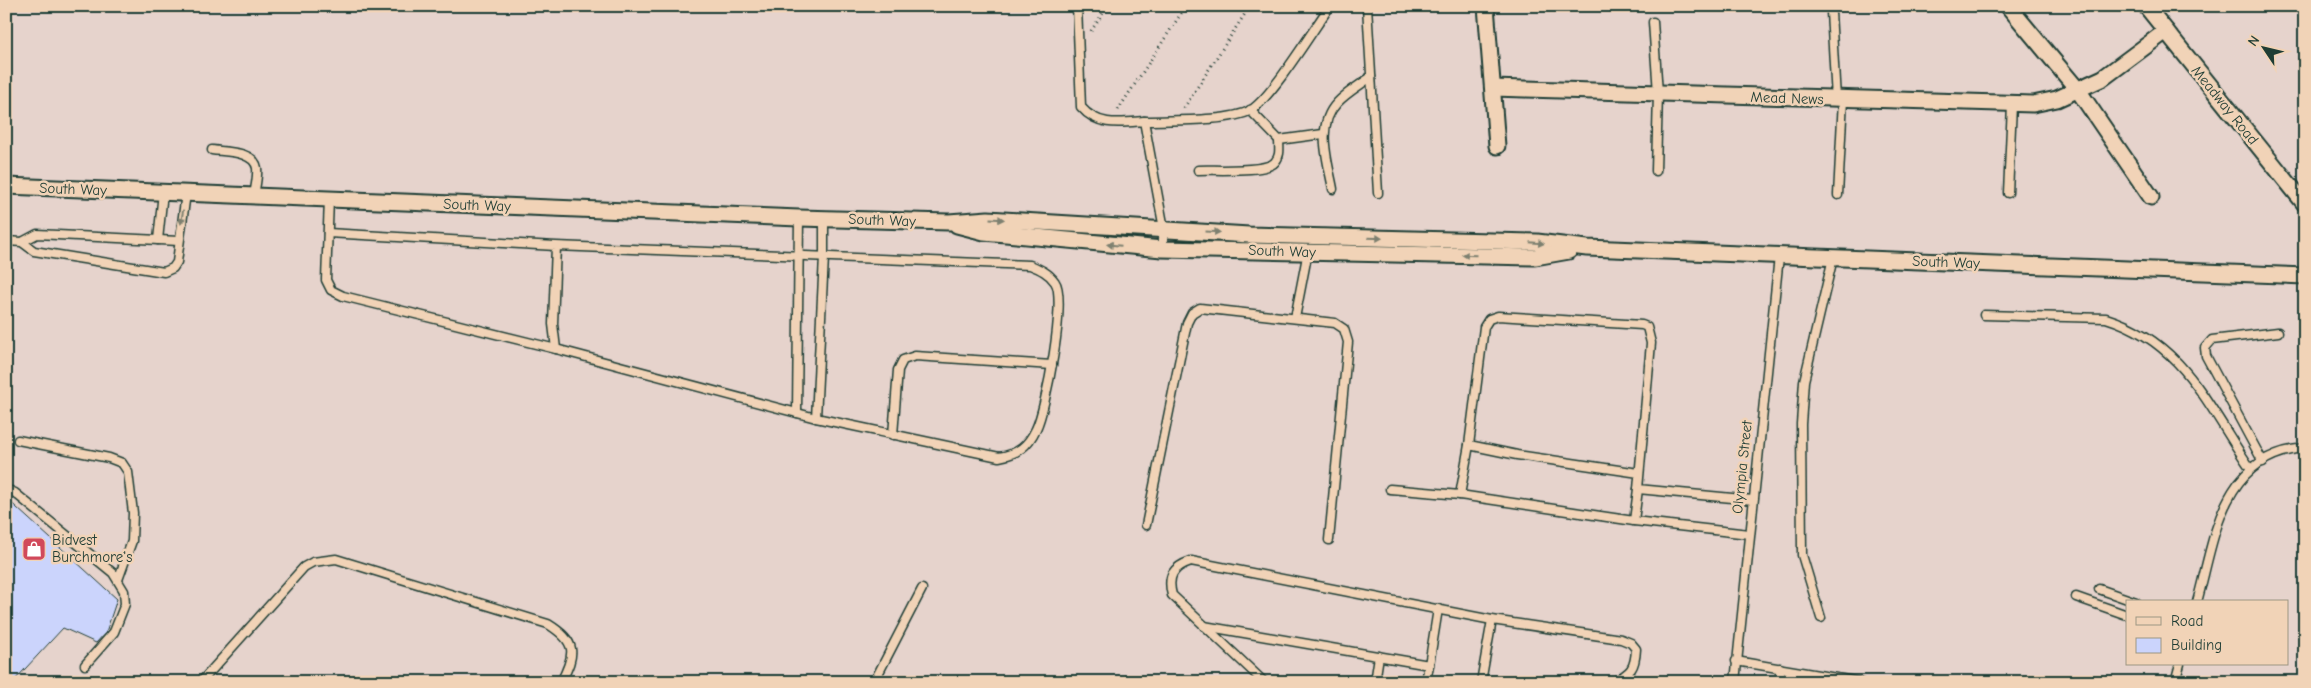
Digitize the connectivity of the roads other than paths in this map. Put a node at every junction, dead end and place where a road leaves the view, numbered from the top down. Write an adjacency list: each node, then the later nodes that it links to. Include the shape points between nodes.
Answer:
1 (1077, 6): 17 (lane, via 1081,107 1088,115 1109,124)
2 (1330, 6): 16 (lane, via 1267,94)
3 (1367, 6): 10 (lane)
4 (1486, 6): 11 (street)
5 (2008, 6): 12 (street)
6 (2146, 6): 9 (street, Meadway Road)
7 (1832, 12): 14 (lane)
8 (1653, 22): 13 (lane)
9 (2166, 31): 12 (street, Mead News, via 2104,78); 34 (street, Meadway Road)
10 (1371, 77): 18 (lane, via 1337,103 1325,120); 28 (lane)
11 (1493, 88): 13 (street, Mead News); 20 (street)
12 (2078, 90): 15 (street, Mead News, via 2057,99); 32 (street)
13 (1658, 93): 14 (street, Mead News); 23 (lane)
14 (1840, 99): 15 (street, Mead News); 30 (lane)
15 (2012, 105): 29 (lane)
16 (1250, 110): 17 (lane, via 1226,117); 19 (lane)
17 (1144, 121): 38 (lane)
18 (1324, 134): 19 (lane); 25 (lane)
19 (1279, 140): 22 (lane, via 1280,156 1274,164 1263,168)
20 (1496, 146)
21 (212, 150): 31 (lane, via 243,154 252,159 257,168)
22 (1198, 170)
23 (1656, 170)
24 (6, 186): 26 (street, South Way)
25 (1333, 189)
26 (163, 192): 27 (street, South Way); 41 (lane)
27 (186, 193): 31 (street, South Way); 43 (lane, one-way to 43)
28 (1378, 193)
29 (2008, 193)
30 (1838, 195)
31 (254, 196): 33 (street, South Way)
32 (2151, 197)
33 (329, 199): 35 (street, South Way); 39 (lane)
34 (2305, 204)
35 (800, 218): 36 (street, South Way); 49 (lane)
36 (824, 218): 37 (street, South Way); 51 (lane)
37 (949, 222): 38 (street, South Way, one-way to 38, via 988,219); 47 (street, South Way, one-way to 37, via 984,232)
38 (1164, 229): 40 (street, South Way, one-way to 40); 47 (lane)
39 (328, 234): 45 (lane); 57 (lane, via 326,280 332,290 343,296)
40 (1309, 236): 46 (street, South Way, one-way to 46, via 1537,242); 48 (lane)
41 (158, 240): 43 (lane); 44 (lane, via 37,234)
42 (6, 241): 44 (lane)
43 (179, 241): 44 (lane, via 177,262 164,272 34,251)
44 (22, 242)
45 (556, 246): 49 (lane); 57 (lane, via 553,316)
46 (1587, 248): 48 (street, South Way, one-way to 48, via 1535,257); 50 (street, South Way)
47 (1162, 249): 48 (street, South Way)
48 (1308, 252): 55 (lane)
49 (798, 256): 51 (lane); 59 (lane)
50 (1779, 256): 52 (street, South Way); 72 (lane, Olympia Street)
51 (824, 257): 58 (lane, via 1030,265 1043,270 1056,282 1060,298); 60 (lane)
52 (1833, 258): 53 (street, South Way); 85 (lane, via 1804,381 1801,424 1802,555)
53 (2305, 276)
54 (1984, 315): 66 (lane, via 2106,318 2121,322 2149,338 2170,354 2200,388)
55 (1295, 318): 74 (lane, via 1200,308 1192,313 1187,323); 76 (lane, via 1335,323 1344,329 1348,342)
56 (2278, 332): 65 (lane, via 2212,340 2205,348 2206,356)
57 (556, 349): 59 (lane)
58 (1052, 365): 61 (lane, via 1036,428 1023,448 1013,455 999,457); 61 (lane, via 915,356 903,360 898,370)
59 (797, 413): 60 (lane)
60 (816, 418): 61 (lane)
61 (893, 435)
62 (18, 440): 77 (lane, via 122,463 128,472 133,513 132,541)
63 (1469, 444): 67 (lane, via 1516,455); 67 (lane, via 1484,327 1489,319 1498,316 1642,325 1647,327 1651,343); 71 (lane)
64 (2305, 448): 65 (lane, via 2290,449)
65 (2263, 462): 66 (lane)
66 (2251, 469): 82 (lane, via 2228,496 2221,513)
67 (1639, 473): 70 (lane)
68 (1390, 488): 71 (lane)
69 (6, 489): 77 (lane, via 15,492)
70 (1638, 489): 72 (lane); 73 (lane)
71 (1460, 495): 73 (lane)
72 (1753, 500): 75 (lane, Olympia Street)
73 (1634, 521): 75 (lane)
74 (1146, 525)
75 (1749, 534): 89 (lane, Olympia Street)
76 (1329, 540)
77 (118, 580): 91 (lane, via 124,591 121,618 114,632)
78 (2099, 588): 81 (lane)
79 (922, 589): 96 (lane)
80 (2076, 597): 84 (lane)
81 (2131, 600)
82 (2198, 600)
83 (1438, 609): 86 (lane); 87 (lane, via 1192,561 1181,564 1169,583 1172,595); 90 (lane)
84 (2126, 615)
85 (1821, 618)
86 (1492, 620): 100 (lane); 101 (lane, via 1630,643 1636,649 1635,662 1630,673)
87 (1204, 626): 88 (lane); 97 (lane)
88 (1380, 656): 90 (lane); 98 (lane)
89 (1736, 661): 93 (lane); 102 (lane, Olympia Street)
90 (1429, 665): 99 (lane)
91 (85, 666)
92 (2179, 666): 105 (lane)
93 (1780, 668): 103 (lane); 104 (lane)
94 (201, 682): 95 (lane, via 304,567 318,560 336,559 548,624 567,638 572,647 572,659)
95 (561, 682)
96 (874, 682)
97 (1264, 682)
98 (1374, 682)
99 (1426, 682)
100 (1481, 682)
101 (1614, 682)
102 (1735, 682)
103 (1780, 682)
104 (1860, 682)
105 (2175, 682)

